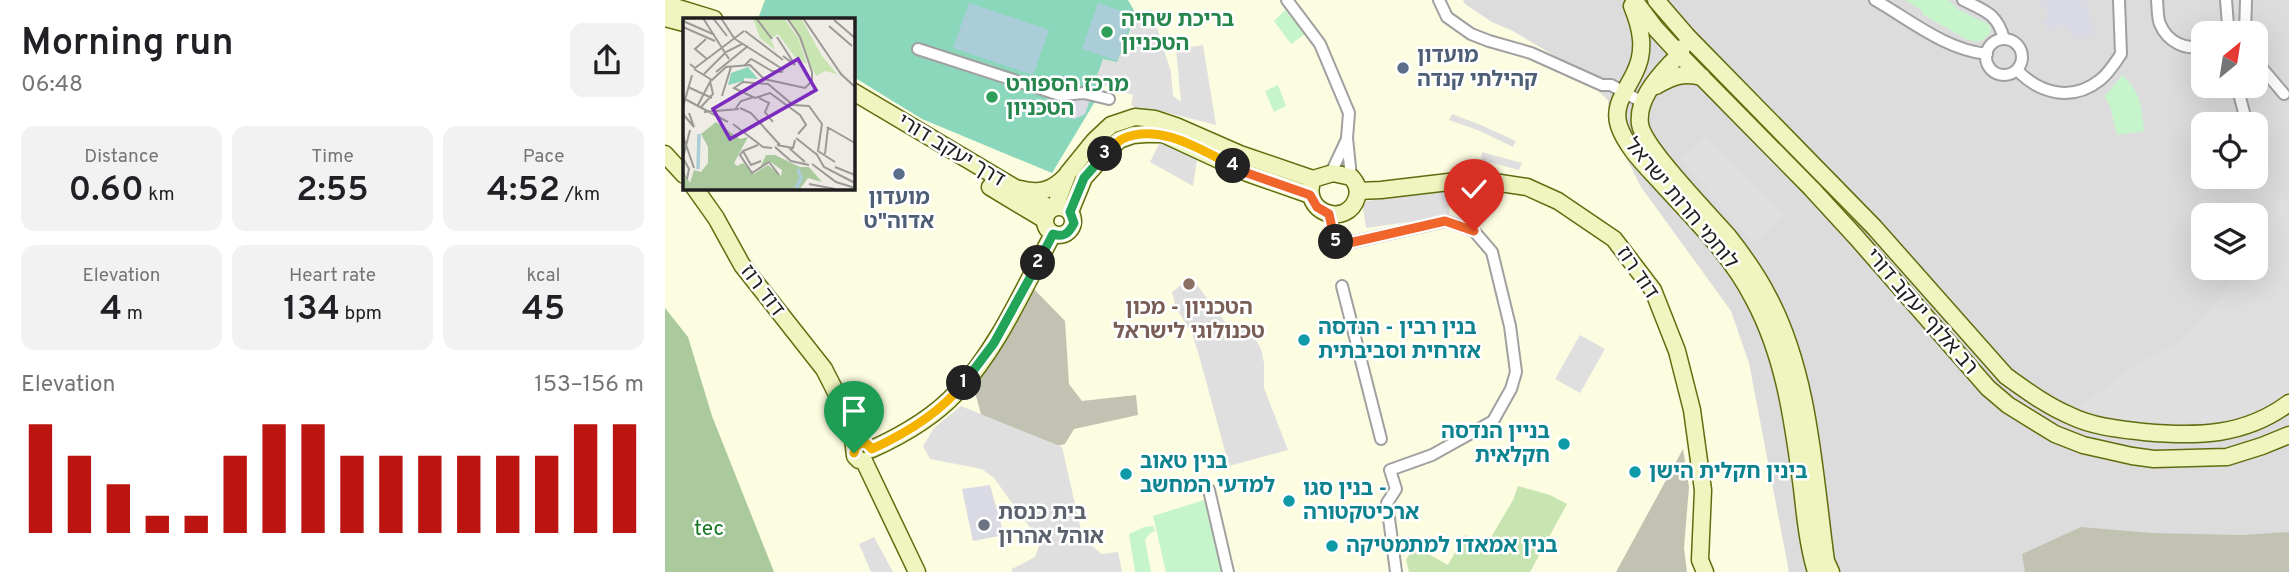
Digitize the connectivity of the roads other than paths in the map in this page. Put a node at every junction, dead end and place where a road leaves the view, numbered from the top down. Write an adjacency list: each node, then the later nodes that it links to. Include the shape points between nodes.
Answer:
1 (1287, 0): 34 (street, via 1320,44 1349,113)
2 (1439, 0): 29 (street, via 1447,17 1471,34 1531,53)
3 (1632, 0): 19 (main road, רב אלוף יעקב דורי); 25 (main road, לוחמי חרות ישראל, via 1641,32)
4 (1656, 0): 17 (main road, רב אלוף יעקב דורי)
5 (1875, 0): 22 (street, via 1956,48)
6 (1963, 0): 18 (street, via 1990,13)
7 (2119, 0): 24 (street, via 2121,54 2100,80 2087,88 2060,93 2043,90)
8 (2157, 0): 20 (street, via 2158,22 2167,37)
9 (2226, 0): 14 (street)
10 (2246, 0): 15 (street)
11 (665, 4): 13 (main road)
12 (665, 18): 16 (main road)
13 (711, 18)
14 (2228, 21)
15 (2246, 21)
16 (683, 23)
17 (1686, 36): 19 (main road); 23 (main road); 46 (main road, רב אלוף יעקב דורי, via 1874,227 2006,376 2037,397 2088,423 2170,435 2205,435 2247,426)
18 (2004, 39): 22 (street, via 1993,44); 24 (street, via 2015,43 2021,52)
19 (1666, 40): 23 (main road, רב אלוף יעקב דורי); 25 (main road)
20 (2191, 47)
21 (918, 49): 32 (street, via 1061,95 1084,93)
22 (1987, 54): 24 (street, via 1989,66 1998,74)
23 (1680, 55): 27 (main road, רב אלוף יעקב דורי); 31 (main road)
24 (2017, 70)
25 (1635, 73): 29 (main road, לוחמי חרות ישראל)
26 (2268, 75): 30 (street)
27 (1702, 77): 31 (main road, via 1677,76); 47 (main road, רב אלוף יעקב דורי, via 1838,217 1988,388 2032,421 2083,445 2154,459 2227,457)
28 (854, 92): 40 (main road, דרך יעקב דורי)
29 (1623, 92): 31 (street); 55 (main road, לוחמי חרות ישראל, via 1617,114 1625,139 1724,253 1767,325 1786,386)
30 (2284, 94)
31 (1645, 97): 56 (main road, לוחמי חרות ישראל, via 1640,126 1647,141 1741,253 1780,320 1801,386)
32 (1109, 99)
33 (854, 105): 44 (main road, דרך יעקב דורי)
34 (1347, 138): 37 (street); 39 (street)
35 (665, 154): 38 (main road)
36 (1068, 173): 40 (main road, via 1048,190); 41 (main road, via 1111,125 1135,117 1165,122); 44 (main road)
37 (1331, 173): 39 (main road, via 1340,173); 41 (main road)
38 (683, 174)
39 (1354, 184): 43 (main road, via 1357,198 1349,209); 54 (main road, דוד רוז, via 1381,190 1474,179 1527,187 1558,201 1614,239 1653,290 1677,351 1692,410 1703,490 1700,560)
40 (1011, 187): 44 (main road, דרך יעקב דורי)
41 (1312, 187): 43 (main road, via 1317,207); 44 (main road, via 1247,173 1163,134 1133,135 1119,141 1102,158)
42 (695, 189): 49 (main road, דוד רוז, via 742,265 824,369)
43 (1329, 214): 53 (street, via 1335,242 1349,243 1445,221 1474,231 1493,252 1510,326 1516,372 1493,421 1432,455 1390,470 1396,489 1387,503)
44 (1055, 216): 49 (main road, via 994,343 957,392 912,428)
45 (1342, 286): 48 (street)
46 (2289, 404)
47 (2289, 435)
48 (1381, 439)
49 (865, 451): 51 (main road)
50 (1209, 490): 52 (street)
51 (917, 572)
52 (1228, 572)
53 (1396, 572)
54 (1705, 572)
55 (1816, 572)
56 (1831, 572)

